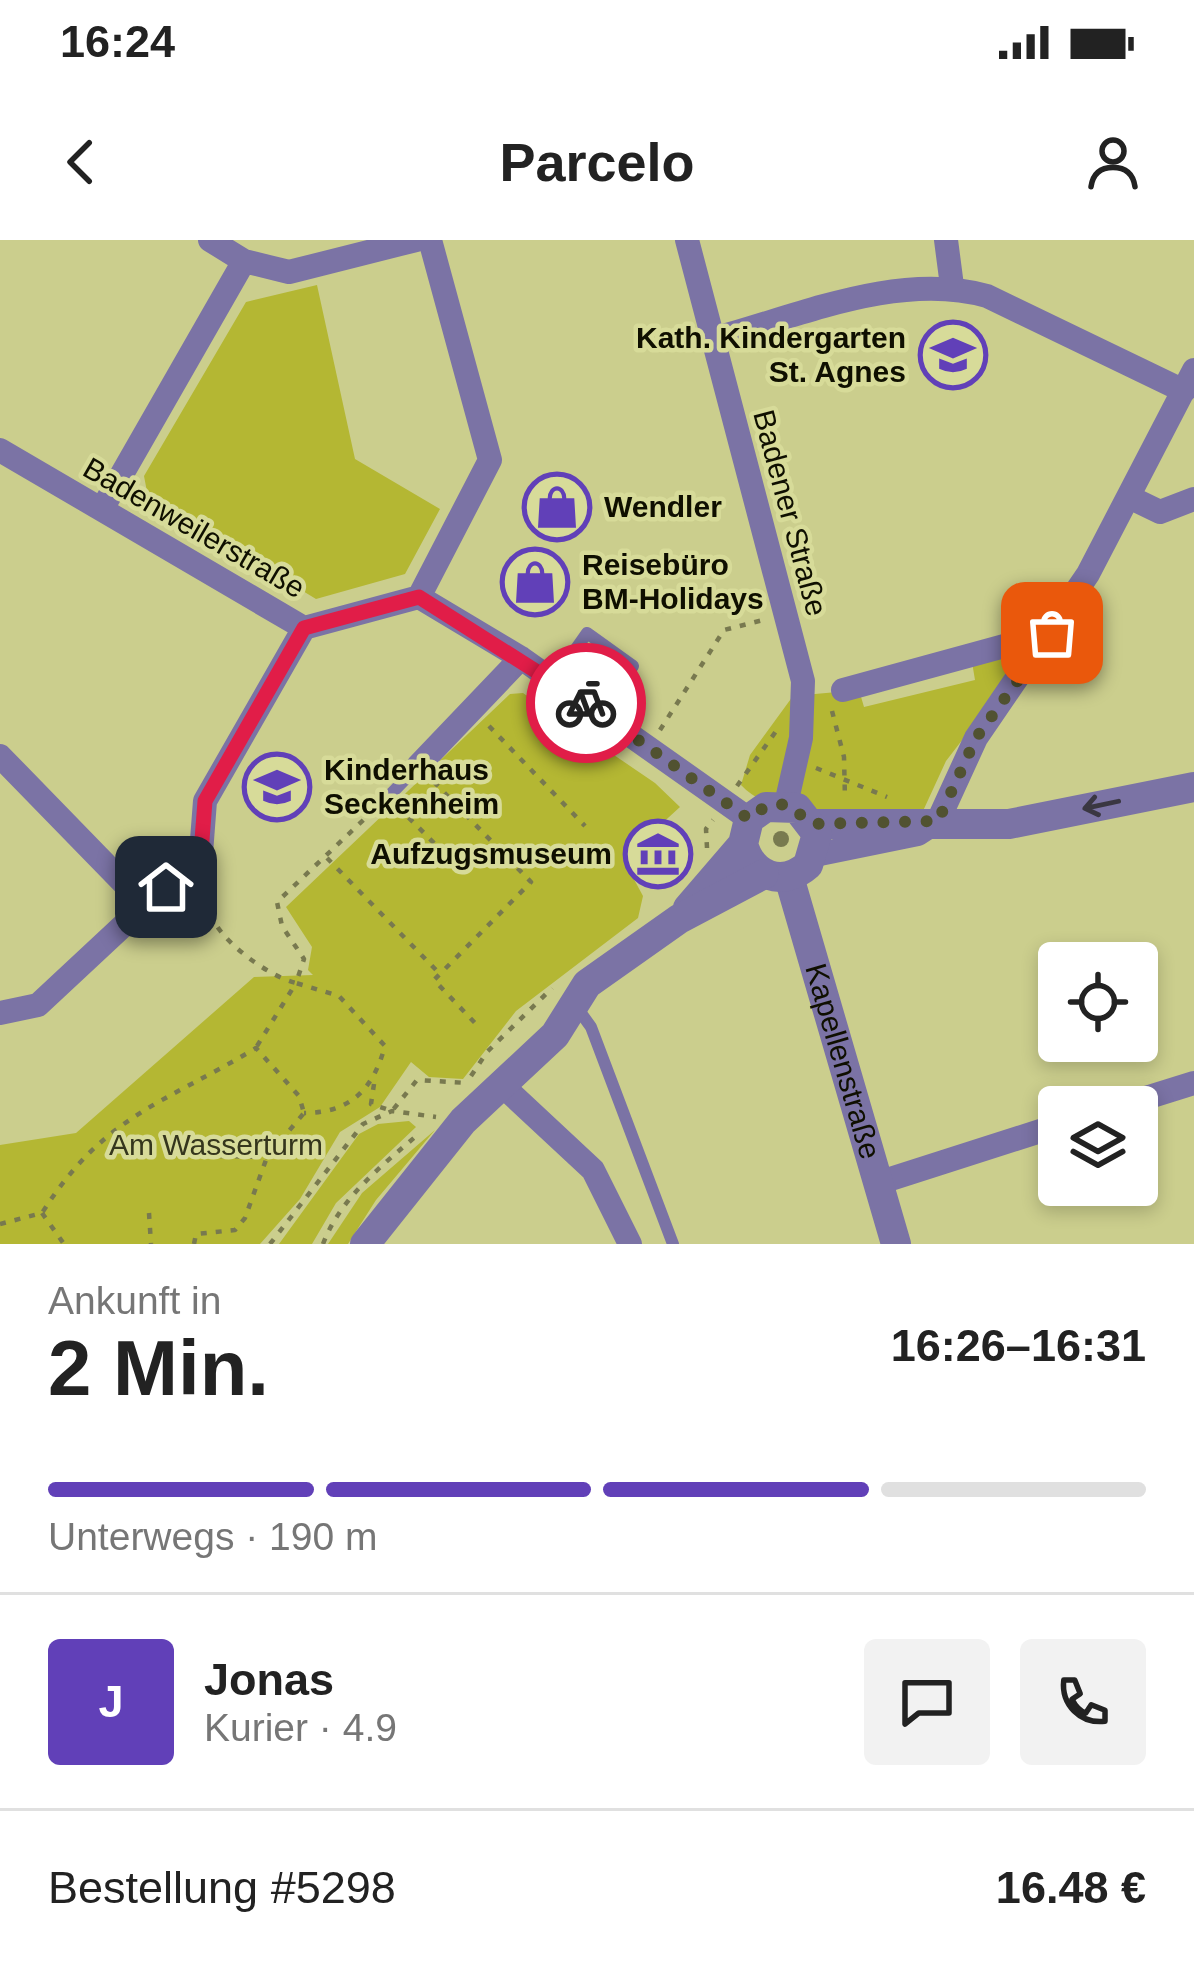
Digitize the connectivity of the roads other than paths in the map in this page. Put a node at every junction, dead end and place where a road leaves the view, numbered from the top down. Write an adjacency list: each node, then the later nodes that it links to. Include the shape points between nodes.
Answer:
1 (210, 240): 6 (street)
2 (416, 240): 6 (street, via 289,272)
3 (430, 240): 14 (street, via 490,460)
4 (687, 240): 8 (street, Badener Straße)
5 (946, 240): 7 (street)
6 (244, 261): 13 (street)
7 (952, 286): 8 (street, via 908,288); 9 (street)
8 (713, 339): 25 (street, Badener Straße, via 805,698)
9 (1189, 380): 11 (street)
10 (0, 450): 13 (street, Badenweilerstraße)
11 (1129, 497): 12 (street, via 1160,512); 16 (street)
12 (1194, 499)
13 (102, 509): 15 (street, Badenweilerstraße)
14 (419, 597): 15 (street, Badenweilerstraße); 17 (street)
15 (304, 628): 30 (street, via 205,801 201,853)
16 (1052, 633): 19 (street); 26 (street, via 976,738)
17 (521, 658): 18 (street); 22 (street)
18 (554, 680): 20 (street); 20 (lane, via 586,633 634,666)
19 (836, 695)
20 (601, 713): 27 (street)
21 (0, 756): 30 (street)
22 (418, 766): 24 (lane)
23 (1194, 787): 26 (street, one-way to 26, via 1009,824)
24 (388, 797)
25 (786, 804): 27 (street); 28 (street)
26 (938, 821): 28 (street); 28 (street, via 917,835)
27 (739, 822): 29 (street, via 754,867); 31 (street)
28 (824, 834): 29 (street)
29 (776, 876): 31 (street); 38 (street, Kapellenstraße)
30 (146, 906): 33 (street, via 38,1005)
31 (679, 919): 32 (street, via 587,984)
32 (573, 1003): 35 (street, via 555,1035); 41 (lane, via 591,1027)
33 (0, 1013)
34 (1194, 1083): 36 (street)
35 (504, 1087): 39 (street, via 463,1121); 40 (street, via 593,1170)
36 (1158, 1094)
37 (1038, 1133): 38 (street)
38 (878, 1183): 42 (street, Kapellenstraße)
39 (365, 1244)
40 (631, 1244)
41 (673, 1244)
42 (896, 1244)

